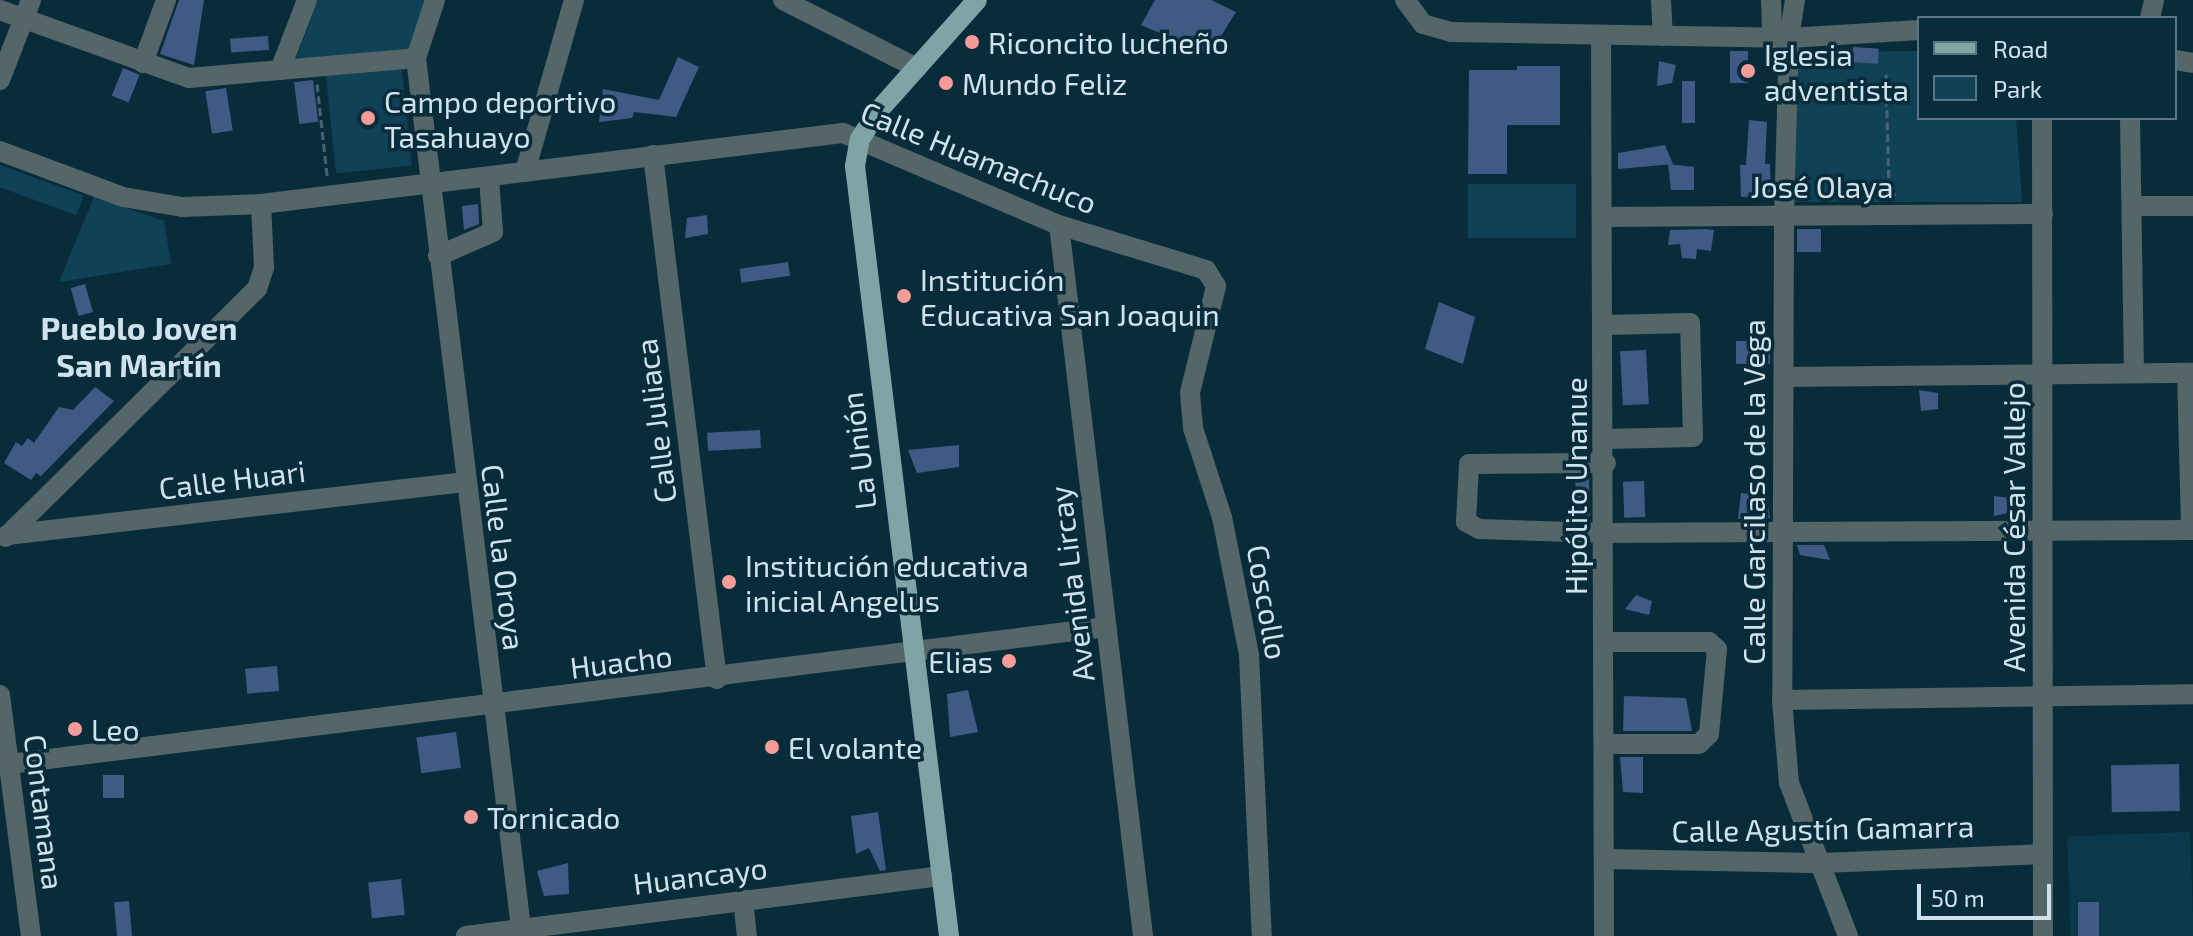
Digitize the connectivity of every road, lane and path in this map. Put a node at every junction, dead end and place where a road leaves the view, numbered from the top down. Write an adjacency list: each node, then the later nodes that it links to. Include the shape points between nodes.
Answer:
1 (31, 0): 13 (street)
2 (166, 0): 19 (street)
3 (307, 0): 22 (street)
4 (435, 0): 18 (street)
5 (574, 0): 30 (street)
6 (783, 0): 21 (street)
7 (977, 0): 21 (main road)
8 (1405, 0): 15 (street, via 1415,17 1435,30)
9 (1661, 0): 16 (street)
10 (1771, 0): 17 (street)
11 (1795, 0): 17 (street)
12 (0, 10): 13 (street)
13 (23, 20): 19 (street); 24 (street)
14 (1917, 30): 17 (street)
15 (1601, 36): 16 (street); 40 (street, Hipólito Unanue)
16 (1663, 36): 17 (street)
17 (1780, 38): 39 (street, Calle Garcilaso de la Vega)
18 (416, 58): 20 (street); 32 (street, Calle la Oroya)
19 (143, 63): 22 (street, via 189,78)
20 (315, 68): 22 (street); 33 (path)
21 (917, 68): 27 (main road)
22 (280, 70)
23 (1886, 74): 34 (path, via 1889,191)
24 (0, 80)
25 (2042, 120): 38 (street, Avenida César Vallejo)
26 (2130, 120): 36 (street)
27 (860, 139): 29 (street, Calle Huamachuco, via 826,133); 41 (street, Calle Huamachuco); 59 (main road, La Unión, via 857,191)
28 (0, 151): 35 (street, Calle Huamachuco, via 149,202 182,207)
29 (653, 155): 30 (street, Calle Huamachuco); 60 (street, Calle Juliaca)
30 (525, 172): 31 (street, Calle Huamachuco)
31 (489, 177): 32 (street, Calle Huamachuco); 42 (street, via 493,232)
32 (430, 184): 33 (street, Calle Huamachuco); 42 (street, Calle la Oroya)
33 (330, 196): 35 (street, Calle Huamachuco)
34 (1900, 197)
35 (261, 204): 56 (street, via 264,267 257,289)
36 (2132, 206): 37 (street); 45 (street)
37 (2193, 206)
38 (2043, 214): 39 (street, José Olaya); 46 (street, Avenida César Vallejo)
39 (1784, 216): 40 (street, José Olaya); 48 (street, Calle Garcilaso de la Vega)
40 (1602, 217): 44 (street, Hipólito Unanue)
41 (1059, 225): 43 (street, Calle Huamachuco, via 1206,270); 57 (street, Avenida Lircay)
42 (438, 256): 51 (street, Calle la Oroya)
43 (1216, 286): 79 (street, Coscollo, via 1190,393 1193,428 1222,517 1249,655)
44 (1605, 325): 49 (street, Hipólito Unanue); 49 (street, via 1690,323 1693,437)
45 (2134, 372): 46 (street); 47 (street)
46 (2042, 373): 48 (street); 54 (street, Avenida César Vallejo)
47 (2190, 373): 52 (street)
48 (1784, 377): 55 (street, Calle Garcilaso de la Vega)
49 (1606, 439): 50 (street, Hipólito Unanue)
50 (1606, 463): 53 (street, Hipólito Unanue); 53 (street, via 1469,464 1466,522 1479,529)
51 (464, 482): 56 (street, Calle Huari); 65 (street, Calle la Oroya)
52 (2192, 530): 54 (street)
53 (1604, 533): 55 (street); 58 (street, Hipólito Unanue)
54 (2042, 534): 55 (street); 63 (street, Avenida César Vallejo)
55 (1784, 535): 64 (street, Calle Garcilaso de la Vega)
56 (4, 539)
57 (1106, 627): 59 (street, Huacho); 78 (street, Avenida Lircay)
58 (1606, 642): 66 (street, Hipólito Unanue); 66 (street, via 1709,642 1717,649 1709,734 1699,744)
59 (912, 652): 60 (street, Huacho); 71 (main road, La Unión)
60 (717, 679): 65 (street, Huacho)
61 (2193, 694): 63 (street)
62 (0, 695): 67 (street, Contamana)
63 (2043, 696): 64 (street); 68 (street, Avenida César Vallejo)
64 (1782, 700): 70 (street, Calle Garcilaso de la Vega, via 1789,783)
65 (492, 707): 67 (street, Huacho); 73 (street, Calle la Oroya)
66 (1605, 744): 69 (street, Hipólito Unanue)
67 (4, 764): 74 (street, Contamana)
68 (2043, 854): 70 (street, Calle Agustín Gamarra); 82 (street, Avenida César Vallejo)
69 (1605, 859): 70 (street, Calle Agustín Gamarra); 80 (street, Hipólito Unanue)
70 (1822, 863): 81 (street, Calle Garcilaso de la Vega)
71 (942, 876): 72 (street, Huancayo); 77 (main road, La Unión)
72 (743, 899): 73 (street, Huancayo); 76 (street)
73 (522, 933): 75 (street, Huancayo)
74 (31, 936)
75 (466, 936)
76 (747, 936)
77 (949, 936)
78 (1143, 936)
79 (1262, 936)
80 (1604, 936)
81 (1848, 936)
82 (2043, 936)

